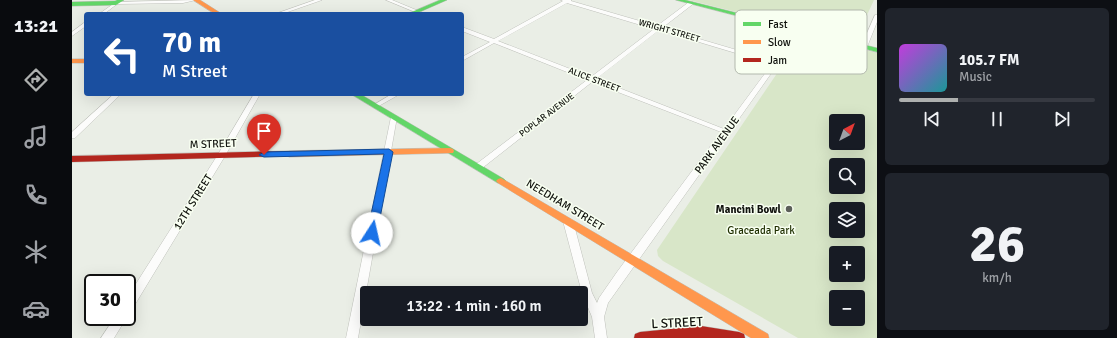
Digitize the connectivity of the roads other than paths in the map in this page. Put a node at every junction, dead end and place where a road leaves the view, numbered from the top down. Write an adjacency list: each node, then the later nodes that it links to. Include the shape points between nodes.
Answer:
1 (195, 0): 7 (street); 11 (street)
2 (320, 0): 12 (street)
3 (388, 0): 13 (street)
4 (444, 0): 14 (street)
5 (566, 0): 18 (street, WRIGHT STREET); 22 (street)
6 (679, 0): 8 (street)
7 (118, 2): 9 (street); 10 (street)
8 (691, 3): 15 (street); 18 (street, POPLAR AVENUE)
9 (72, 4)
10 (104, 12)
11 (213, 12)
12 (283, 12)
13 (415, 12)
14 (419, 12)
15 (735, 14)
16 (877, 16): 21 (street)
17 (84, 25): 20 (street)
18 (659, 28): 25 (street, WRIGHT STREET); 30 (street, POPLAR AVENUE)
19 (464, 30): 22 (street, ALICE STREET)
20 (72, 34)
21 (867, 40)
22 (494, 41): 26 (street); 30 (street, ALICE STREET)
23 (867, 48): 24 (street)
24 (877, 50)
25 (735, 51)
26 (464, 58)
27 (72, 61): 28 (street)
28 (84, 61)
29 (768, 74): 37 (street, PARK AVENUE)
30 (594, 80): 37 (street, ALICE STREET); 43 (street, POPLAR AVENUE)
31 (116, 96): 38 (street)
32 (256, 96): 41 (street, 12TH STREET)
33 (358, 96): 35 (street, NEEDHAM STREET)
34 (393, 96): 35 (street)
35 (375, 106): 36 (street, NEEDHAM STREET)
36 (394, 117): 39 (street, NEEDHAM STREET); 40 (street)
37 (726, 132): 45 (street, PARK AVENUE)
38 (72, 136)
39 (450, 151): 40 (street, M STREET); 43 (street, NEEDHAM STREET)
40 (389, 152): 41 (street, M STREET); 51 (street)
41 (221, 156): 42 (street, M STREET); 46 (street, 12TH STREET)
42 (72, 159)
43 (478, 168): 44 (street, NEEDHAM STREET)
44 (568, 221): 45 (street, NEEDHAM STREET); 47 (street, via 587,293)
45 (634, 260): 47 (street, PARK AVENUE, via 603,301); 55 (street, NEEDHAM STREET)
46 (136, 293)
47 (598, 317): 52 (street)
48 (115, 326): 50 (street)
49 (668, 337): 53 (street, L STREET); 54 (street, L STREET, via 701,332)
50 (107, 338)
51 (352, 338)
52 (601, 338)
53 (640, 338)
54 (739, 338)
55 (763, 338)

